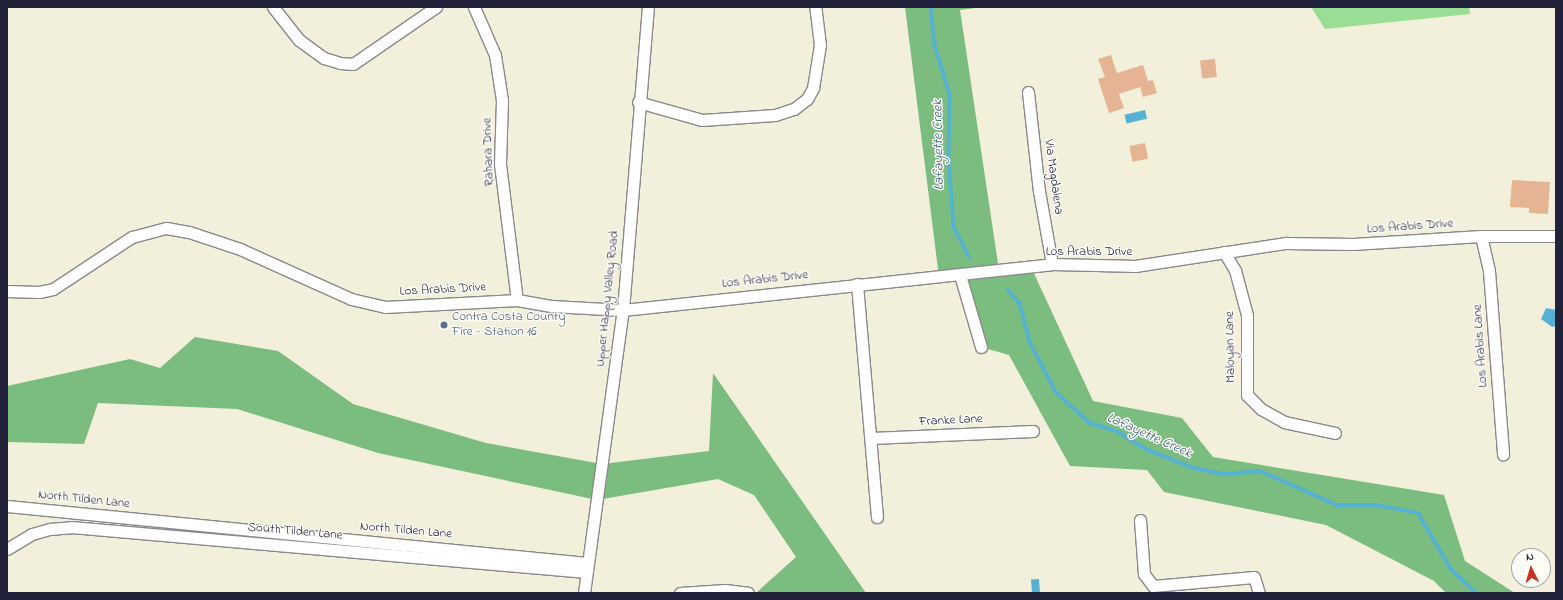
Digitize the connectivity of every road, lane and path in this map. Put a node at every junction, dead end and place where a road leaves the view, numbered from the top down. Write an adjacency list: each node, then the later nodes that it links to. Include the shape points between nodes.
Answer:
1 (273, 7): 2 (street, via 299,40 324,58 353,64)
2 (436, 7)
3 (474, 7): 15 (street, Rahara Drive, via 495,55 502,100 500,164)
4 (648, 7): 7 (street, Upper Happy Valley Road)
5 (816, 7): 7 (street, via 820,45 813,88 807,99 794,109 775,115 702,120)
6 (1028, 92): 11 (street, Via Magdalena, via 1039,191)
7 (638, 102): 16 (street, Upper Happy Valley Road)
8 (1481, 236): 9 (street, Los Arabis Drive); 10 (street, Los Arabis Drive, via 1352,244 1286,243); 21 (street, Los Arabis Lane, via 1489,271)
9 (1556, 236)
10 (1224, 252): 11 (street, Los Arabis Drive, via 1135,266); 19 (street, Maloyan Lane, via 1235,270 1247,315 1247,395 1261,409 1284,422)
11 (1052, 264): 12 (street, Los Arabis Drive)
12 (960, 275): 13 (street, Los Arabis Drive); 17 (street)
13 (857, 284): 16 (street, Los Arabis Drive); 20 (street)
14 (7, 292): 15 (street, Los Arabis Drive, via 39,292 53,288 132,236 166,228 189,232 240,249 351,299 385,307)
15 (517, 300): 16 (street, Los Arabis Drive, via 552,306)
16 (622, 310): 26 (street, Upper Happy Valley Road)
17 (981, 347)
18 (1032, 431): 20 (street, Franke Lane)
19 (1335, 433)
20 (872, 438): 23 (street, via 870,452)
21 (1503, 454)
22 (7, 506): 26 (street, North Tilden Lane)
23 (876, 517)
24 (1140, 520): 30 (street, via 1144,574 1153,586 1254,578)
25 (7, 549): 26 (street, South Tilden Lane, via 32,534 71,527)
26 (586, 567): 27 (street, Upper Happy Valley Road)
27 (584, 593)
28 (680, 593): 29 (street, via 725,590)
29 (748, 593)
30 (1259, 593)

